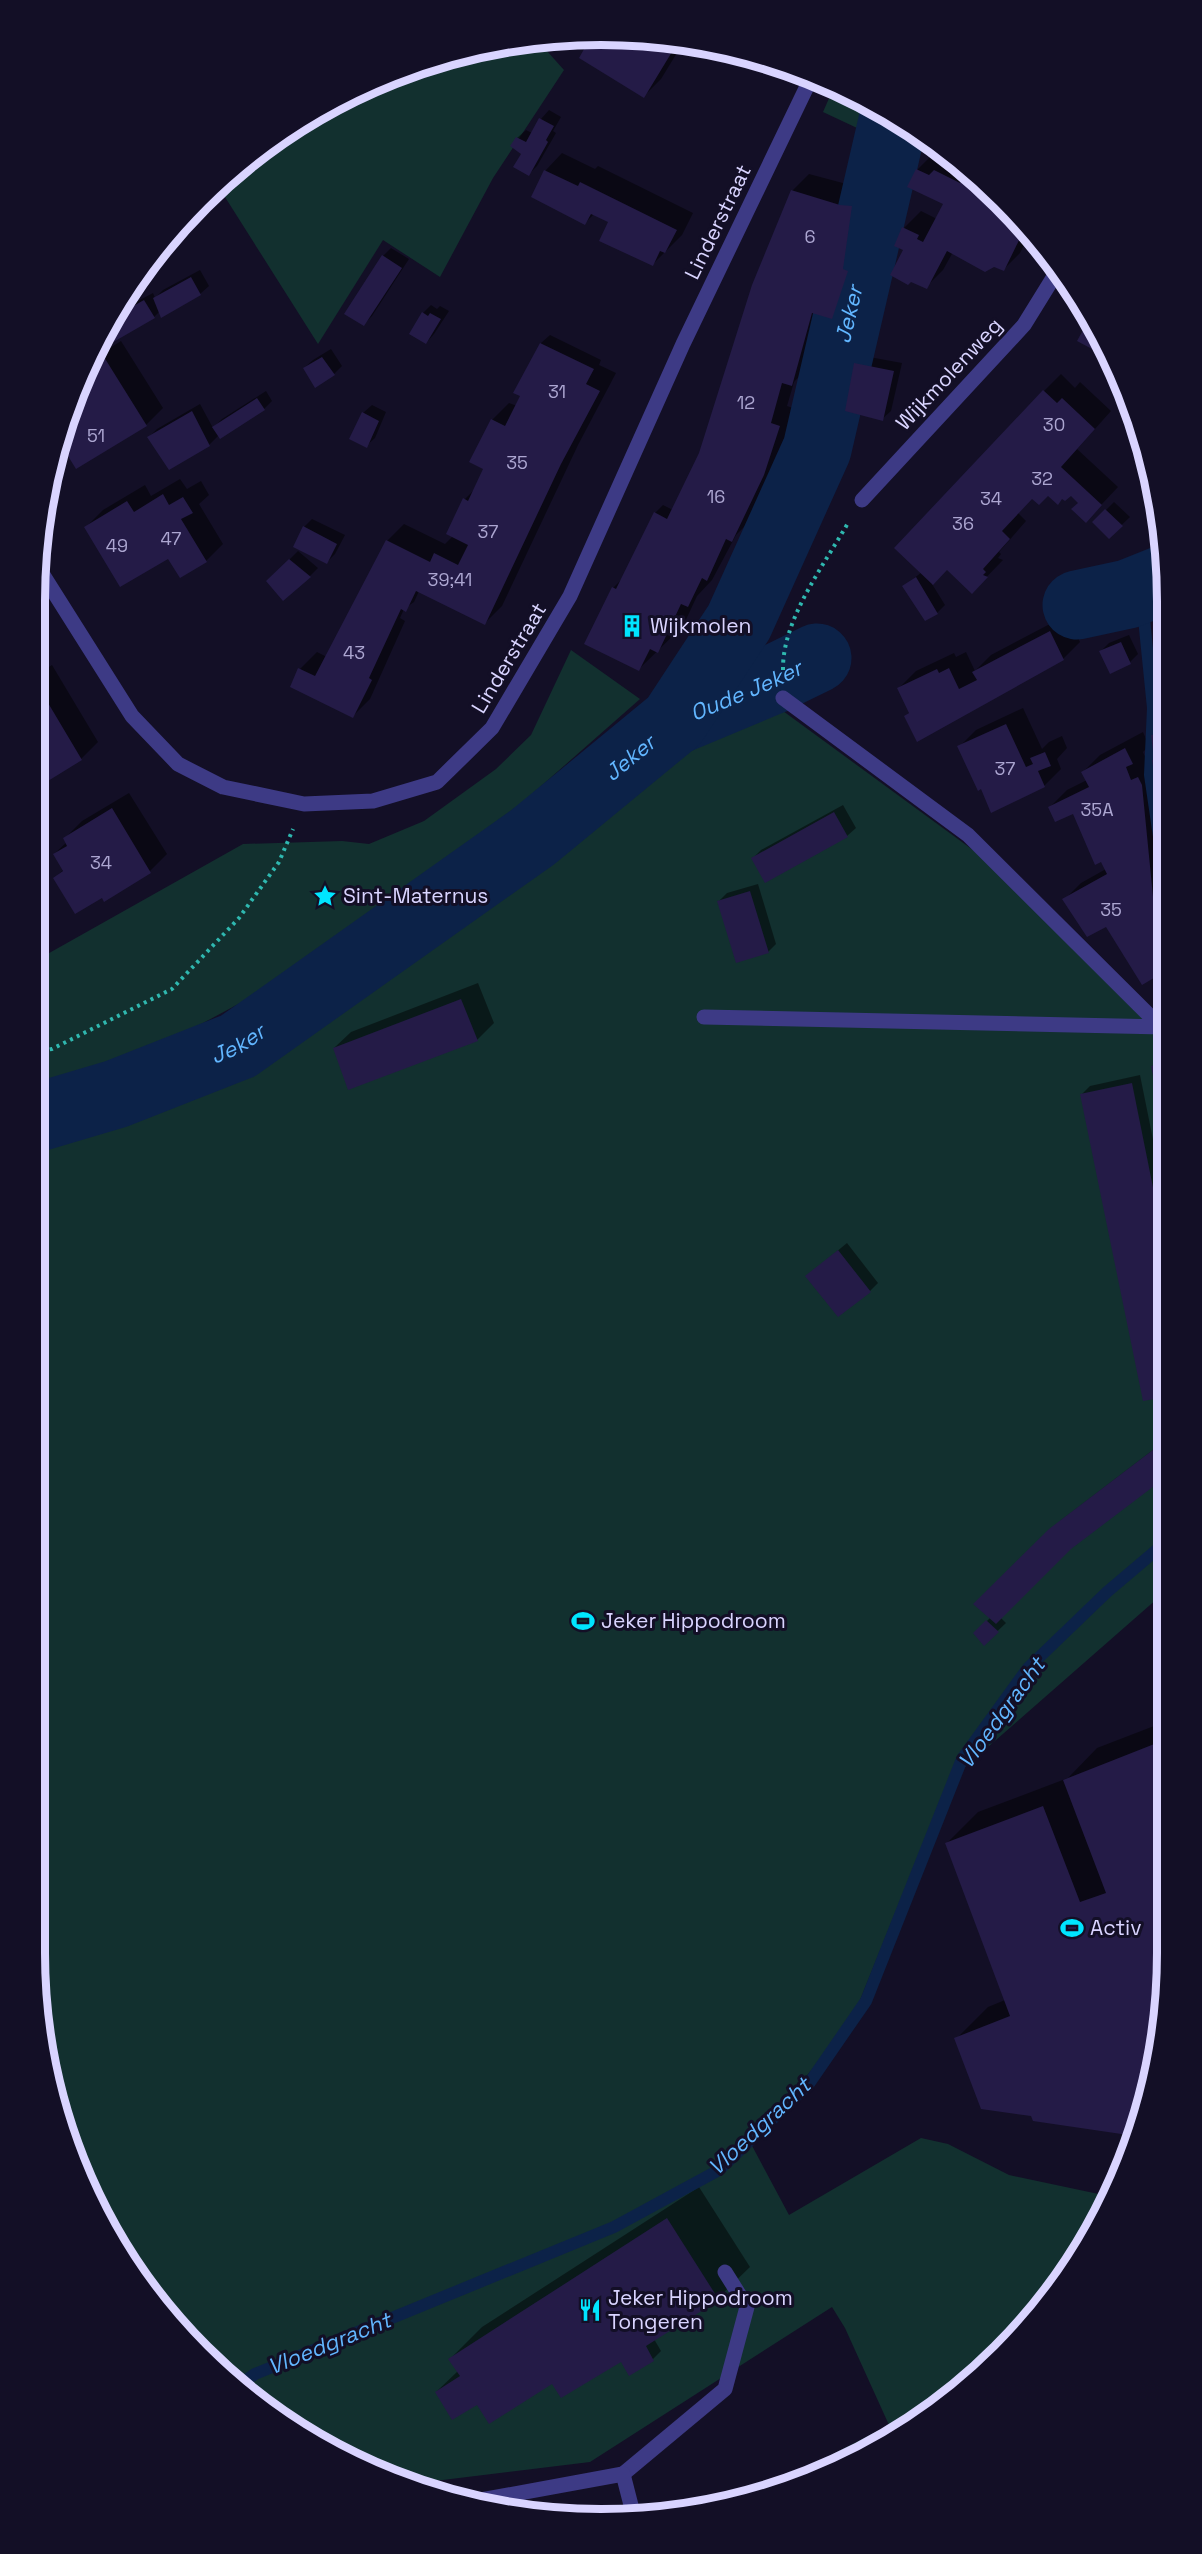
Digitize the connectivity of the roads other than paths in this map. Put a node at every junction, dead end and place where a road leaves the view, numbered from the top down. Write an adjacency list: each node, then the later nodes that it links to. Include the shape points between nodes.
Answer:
1 (808, 85): 4 (street, Linderstraat, via 683,345 570,596 492,728 437,782 373,801 304,804 223,787 178,764 132,716)
2 (1053, 278): 3 (street, Wijkmolenweg, via 1024,325)
3 (862, 500)
4 (46, 579)
5 (783, 698): 7 (street, via 968,835)
6 (704, 1017): 8 (street)
7 (1157, 1022)
8 (1157, 1027)
9 (725, 2272): 10 (street, via 747,2307 725,2389)
10 (623, 2474): 11 (street); 12 (street)
11 (492, 2498)
12 (632, 2508)

